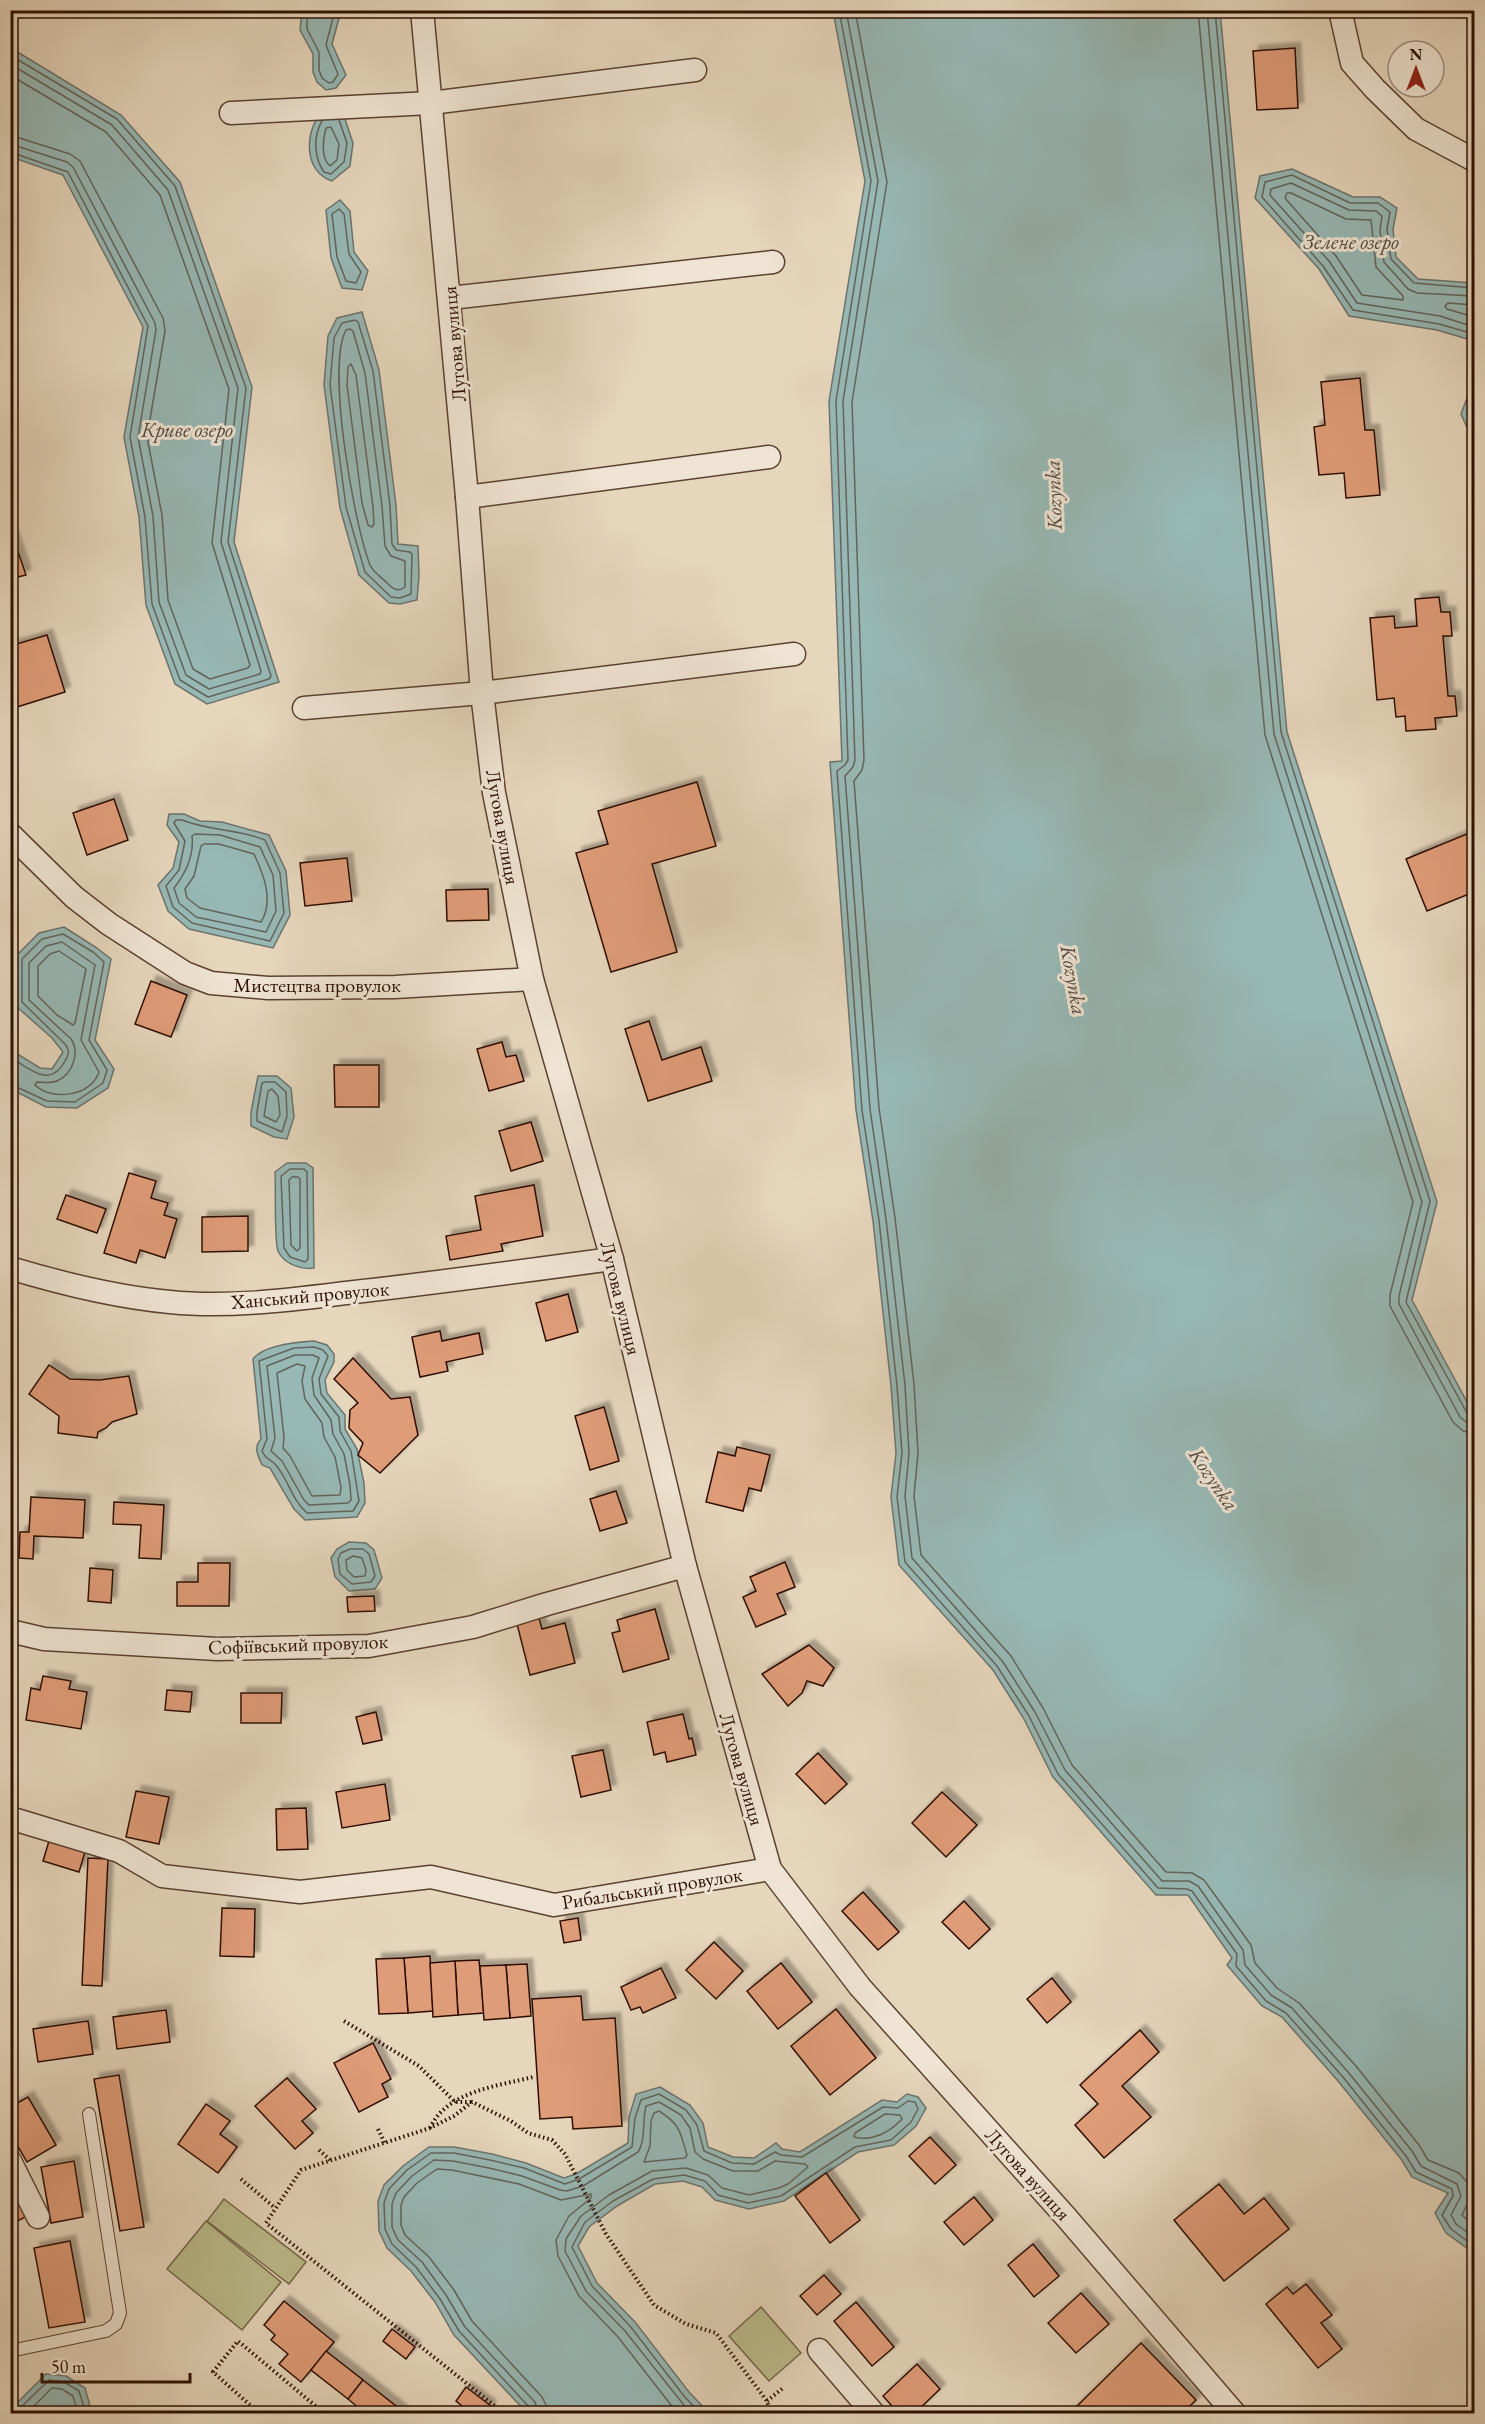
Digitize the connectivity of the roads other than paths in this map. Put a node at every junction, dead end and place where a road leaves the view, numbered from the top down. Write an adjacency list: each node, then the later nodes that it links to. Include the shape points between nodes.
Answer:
1 (422, 10): 4 (street, Лугова вулиця)
2 (1340, 10): 6 (street, via 1352,63 1375,89 1416,129)
3 (695, 70): 4 (street)
4 (430, 103): 5 (street); 8 (street, Лугова вулиця)
5 (231, 113)
6 (1474, 160)
7 (773, 262): 8 (street)
8 (450, 298): 10 (street, Лугова вулиця)
9 (769, 457): 10 (street)
10 (467, 497): 12 (street, Лугова вулиця)
11 (794, 654): 12 (street)
12 (482, 693): 13 (street); 15 (street, Лугова вулиця, via 494,793)
13 (304, 708)
14 (10, 834): 15 (street, Мистецтва провулок, via 74,897 109,924 185,973 211,983 268,988 395,987)
15 (532, 979): 16 (street, Лугова вулиця)
16 (612, 1259): 17 (street, Ханський провулок, via 416,1286 231,1304 171,1303 116,1295); 18 (street, Лугова вулиця)
17 (10, 1268)
18 (684, 1566): 19 (street, Софіївський провулок, via 473,1627 369,1646 217,1649 44,1639); 21 (street, Лугова вулиця)
19 (10, 1631)
20 (10, 1818): 21 (street, Рибальський провулок, via 119,1851 162,1876 300,1892 431,1877 554,1905)
21 (770, 1869): 28 (street, Лугова вулиця, via 860,1987 1074,2226)
22 (89, 2115): 26 (lane, via 120,2313 116,2324 106,2331)
23 (10, 2161): 24 (street)
24 (38, 2217)
25 (819, 2350): 27 (street)
26 (10, 2351)
27 (874, 2414)
28 (1235, 2414)

